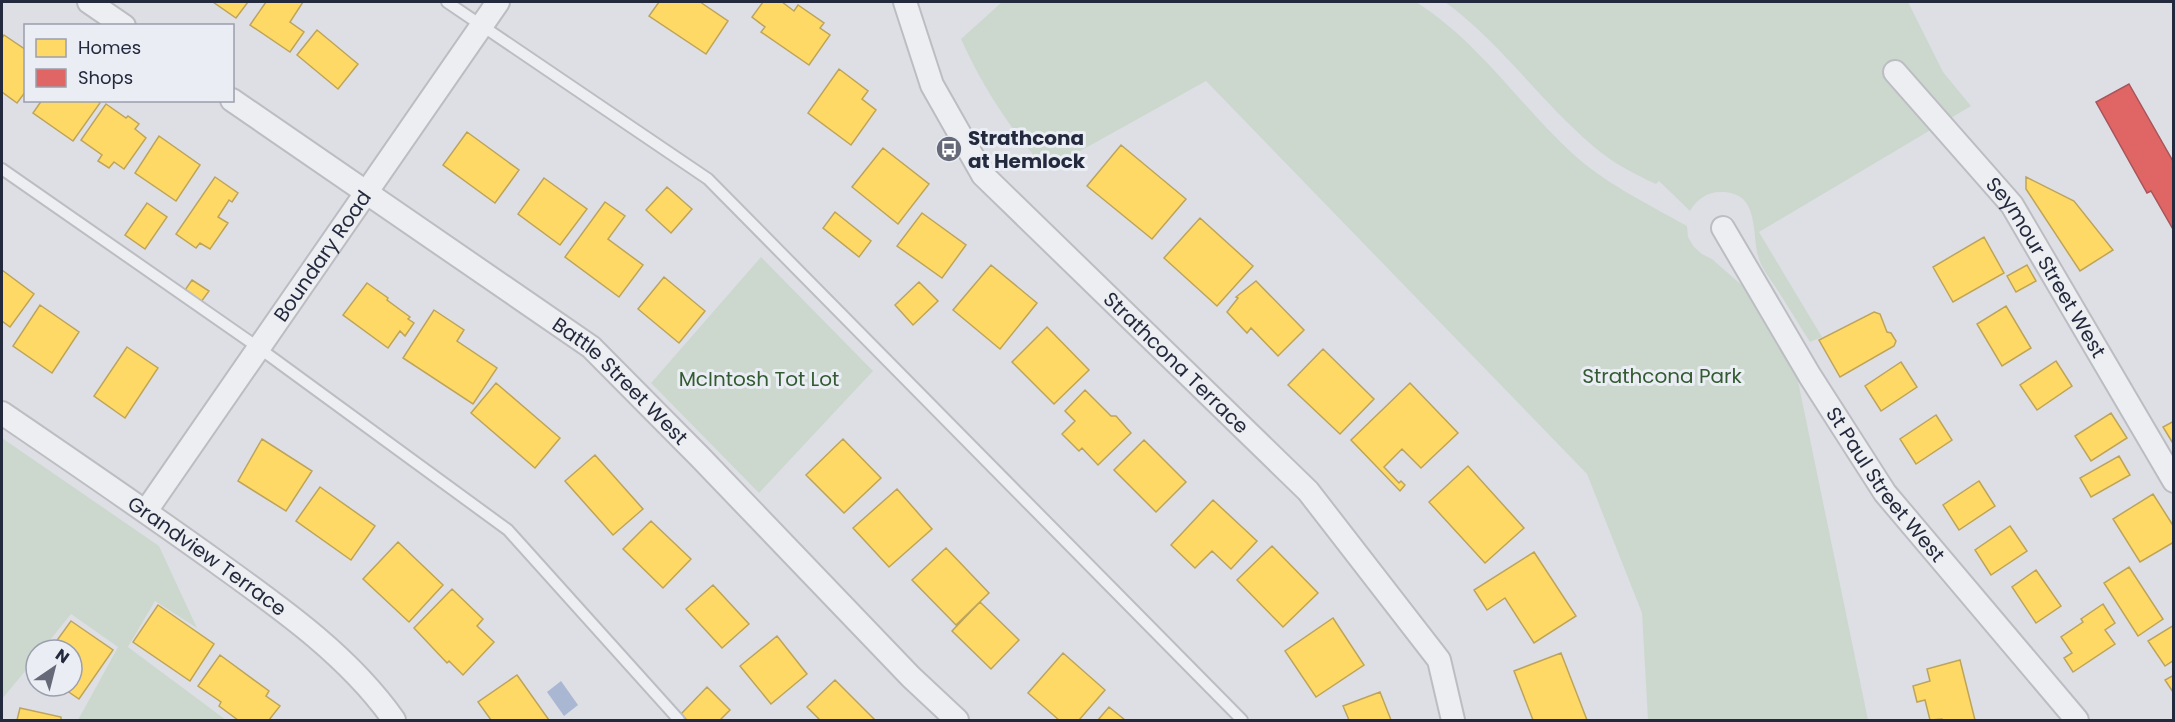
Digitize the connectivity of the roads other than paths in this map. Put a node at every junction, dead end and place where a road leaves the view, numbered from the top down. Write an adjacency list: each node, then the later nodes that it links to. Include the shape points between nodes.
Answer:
1 (89, 2): 5 (street)
2 (447, 2): 6 (lane)
3 (498, 2): 6 (street, Boundary Road)
4 (905, 2): 20 (street, Strathcona Terrace, via 932,85 983,175 1308,491 1439,660)
5 (121, 24)
6 (482, 26): 10 (street, Boundary Road); 19 (lane, via 708,179)
7 (1895, 72): 14 (street, Seymour Street West, via 2012,205)
8 (234, 101): 10 (street, Battle Street West)
9 (2, 169): 12 (lane)
10 (367, 192): 12 (street, Boundary Road); 18 (street, Battle Street West, via 591,347)
11 (1723, 228): 21 (street, St Paul Street West, via 1885,493)
12 (259, 348): 15 (street, Boundary Road); 17 (lane, via 508,530)
13 (2, 413): 15 (street, Grandview Terrace)
14 (2174, 481)
15 (146, 511): 16 (street, Grandview Terrace, via 328,648 361,679)
16 (394, 720)
17 (679, 720)
18 (957, 720)
19 (1242, 720)
20 (1453, 720)
21 (2077, 720)

